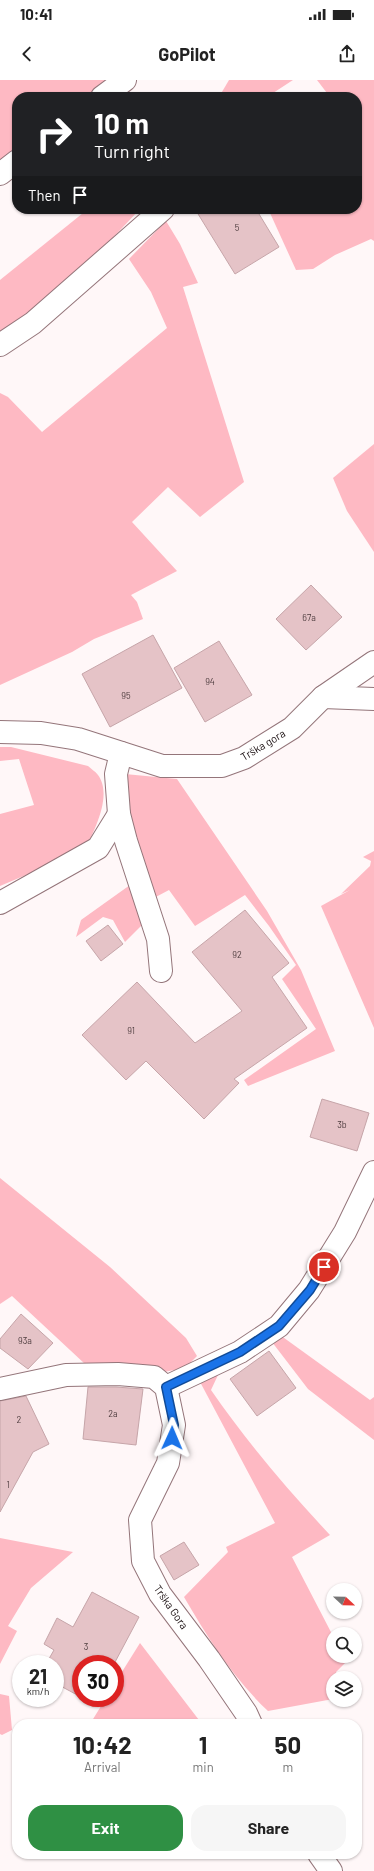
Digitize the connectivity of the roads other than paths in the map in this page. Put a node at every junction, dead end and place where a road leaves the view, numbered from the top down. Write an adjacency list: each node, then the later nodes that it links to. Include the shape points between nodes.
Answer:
1 (125, 80): 2 (street)
2 (109, 92)
3 (12, 165): 4 (street)
4 (0, 174)
5 (157, 214): 6 (street, via 33,323)
6 (0, 345)
7 (374, 662): 8 (street, Trška gora)
8 (323, 697): 9 (street); 11 (street, Trška gora, via 292,728 244,758 222,766 162,766)
9 (374, 699)
10 (0, 732): 11 (street, Trška gora, via 41,733 78,739)
11 (120, 753): 12 (street, via 116,774)
12 (119, 814): 13 (street, via 98,848); 14 (street, via 158,939)
13 (0, 903)
14 (161, 971)
15 (374, 1172): 16 (street, via 345,1232 310,1290 279,1326 240,1352)
16 (166, 1387): 17 (street, via 154,1378 118,1374 66,1375); 18 (street, Trška Gora, via 174,1425 168,1463 140,1520 143,1560 160,1594 209,1659)
17 (0, 1389)
18 (249, 1719)
19 (323, 1859): 20 (street)
20 (331, 1871)

